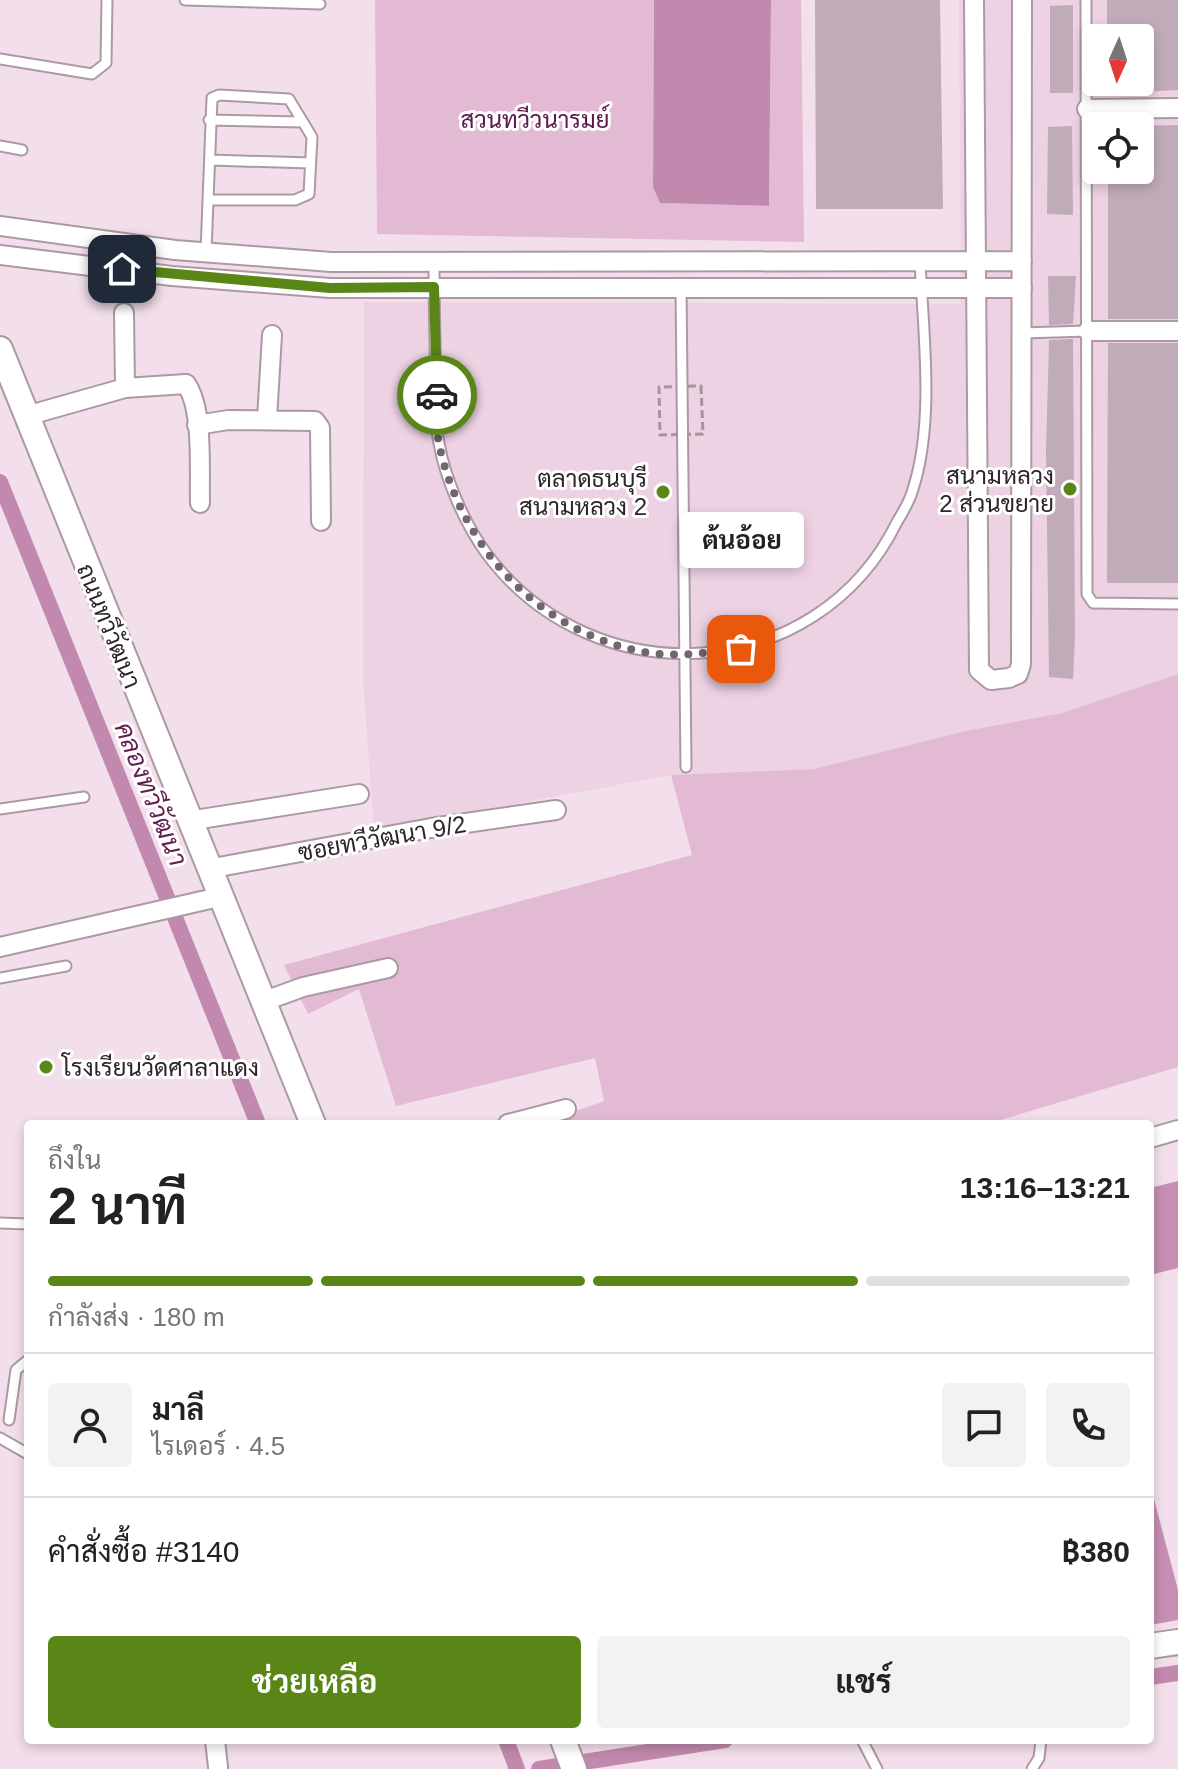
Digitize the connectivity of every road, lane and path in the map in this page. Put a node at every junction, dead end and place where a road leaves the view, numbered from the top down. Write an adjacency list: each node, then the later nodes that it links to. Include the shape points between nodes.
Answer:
1 (107, 0): 7 (lane, via 106,63 92,74)
2 (185, 0): 6 (lane)
3 (974, 0): 22 (street)
4 (1022, 0): 23 (street)
5 (1086, 0): 9 (lane)
6 (320, 4)
7 (0, 59)
8 (1178, 108): 9 (street)
9 (1087, 109): 30 (lane)
10 (209, 120): 11 (lane); 11 (lane, via 212,98 219,95 289,99); 14 (lane)
11 (302, 122): 15 (lane, via 312,137)
12 (0, 146): 13 (lane)
13 (22, 150)
14 (210, 160): 15 (lane); 16 (lane)
15 (310, 163): 16 (lane, via 309,194 303,198)
16 (209, 200): 18 (lane)
17 (1, 226): 18 (street); 19 (street)
18 (206, 252): 20 (street, via 331,262)
19 (1, 256): 24 (street, via 330,288)
20 (434, 261): 21 (street); 24 (lane)
21 (920, 261): 22 (street); 26 (lane)
22 (975, 261): 23 (street); 27 (street)
23 (1022, 261): 28 (street)
24 (434, 287): 25 (street); 42 (lane, via 439,443 465,517 486,553 528,598 567,625 645,652)
25 (681, 287): 26 (street); 42 (lane)
26 (921, 287): 27 (street); 42 (lane, via 925,412 913,489 883,550 848,592 794,629 741,649)
27 (976, 287): 28 (street); 32 (street, via 979,670 991,680 1018,674 1021,664)
28 (1022, 288): 32 (street)
29 (124, 313): 35 (street)
30 (1088, 331): 31 (street); 32 (lane); 41 (lane, via 1087,594 1093,603 1106,605)
31 (1178, 331)
32 (1022, 333)
33 (272, 335): 37 (street)
34 (0, 349): 36 (main road, ถนนทวีวัฒนา)
35 (125, 388): 36 (street); 38 (street, via 186,384 193,393)
36 (26, 416): 48 (main road, ถนนทวีวัฒนา)
37 (267, 419): 38 (street); 40 (street, via 305,419 320,428)
38 (197, 425): 39 (street)
39 (200, 503)
40 (321, 521)
41 (1178, 604)
42 (685, 655): 43 (lane)
43 (686, 767)
44 (359, 794): 48 (street)
45 (84, 797): 46 (lane)
46 (0, 809)
47 (556, 810): 49 (street, ซอยทวีวัฒนา 9/2)
48 (188, 821): 49 (main road, ถนนทวีวัฒนา)
49 (208, 869): 50 (main road, ถนนทวีวัฒนา)
50 (219, 897): 51 (street); 55 (main road, ถนนทวีวัฒนา)
51 (0, 947)
52 (66, 966): 54 (lane)
53 (388, 968): 55 (street)
54 (0, 978)
55 (262, 1002): 57 (main road, ถนนทวีวัฒนา)
56 (566, 1109): 58 (street)
57 (311, 1120)
58 (523, 1120)
59 (1178, 1130): 60 (street)
60 (1154, 1137)
61 (0, 1223): 62 (lane)
62 (24, 1224)
63 (24, 1363): 64 (lane, via 16,1370)
64 (9, 1420)
65 (0, 1438): 66 (lane)
66 (24, 1452)
67 (1178, 1642): 68 (main road)
68 (1154, 1645)
69 (215, 1744): 72 (street)
70 (864, 1744): 73 (lane)
71 (1041, 1744): 74 (lane)
72 (218, 1767)
73 (877, 1769)
74 (1032, 1769)

